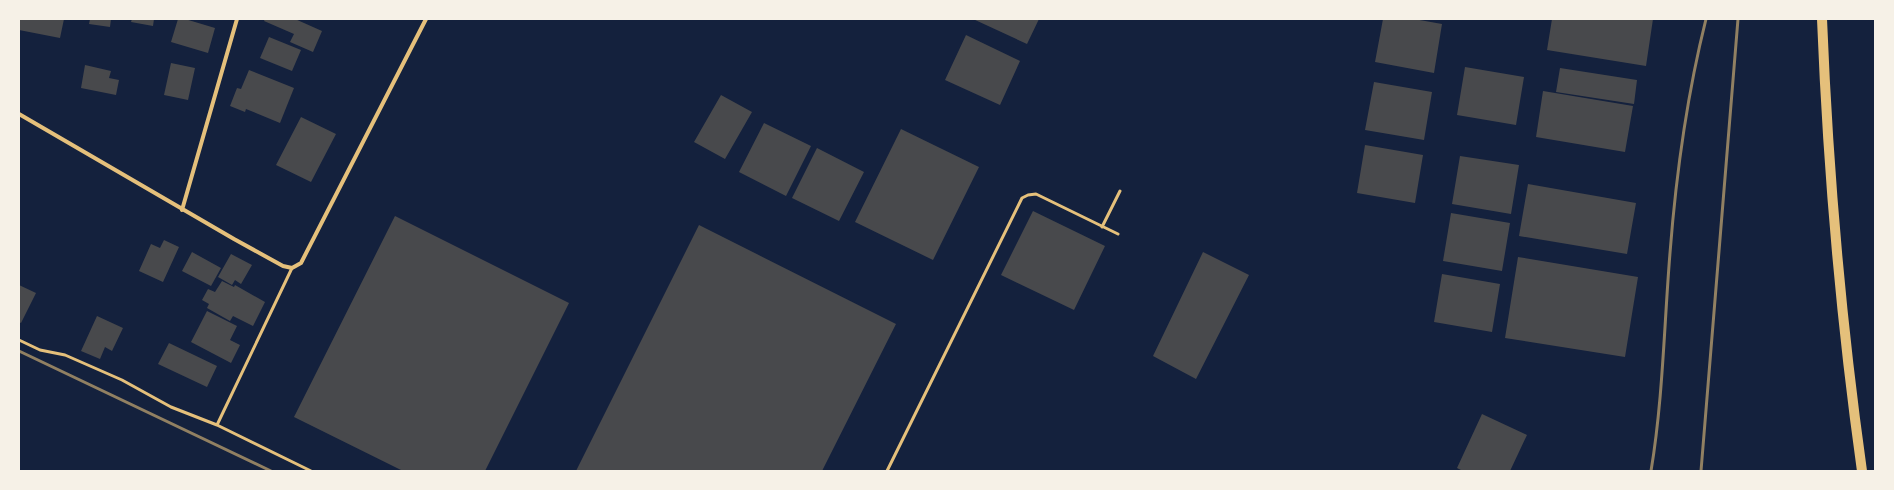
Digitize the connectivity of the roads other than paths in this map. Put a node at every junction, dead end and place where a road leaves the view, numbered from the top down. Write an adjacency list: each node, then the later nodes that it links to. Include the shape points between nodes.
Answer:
1 (237, 19): 6 (street)
2 (426, 19): 9 (street, via 301,263)
3 (1822, 19): 14 (main road, via 1838,265)
4 (19, 114): 6 (street)
5 (1120, 191): 7 (lane)
6 (182, 210): 9 (street, via 283,266)
7 (1102, 227): 8 (lane); 13 (lane, via 1036,194 1022,198)
8 (1118, 234)
9 (292, 268): 11 (lane)
10 (19, 340): 11 (lane, via 40,350 65,355 122,380 172,407)
11 (217, 425): 12 (lane)
12 (311, 471)
13 (887, 471)
14 (1862, 471)

